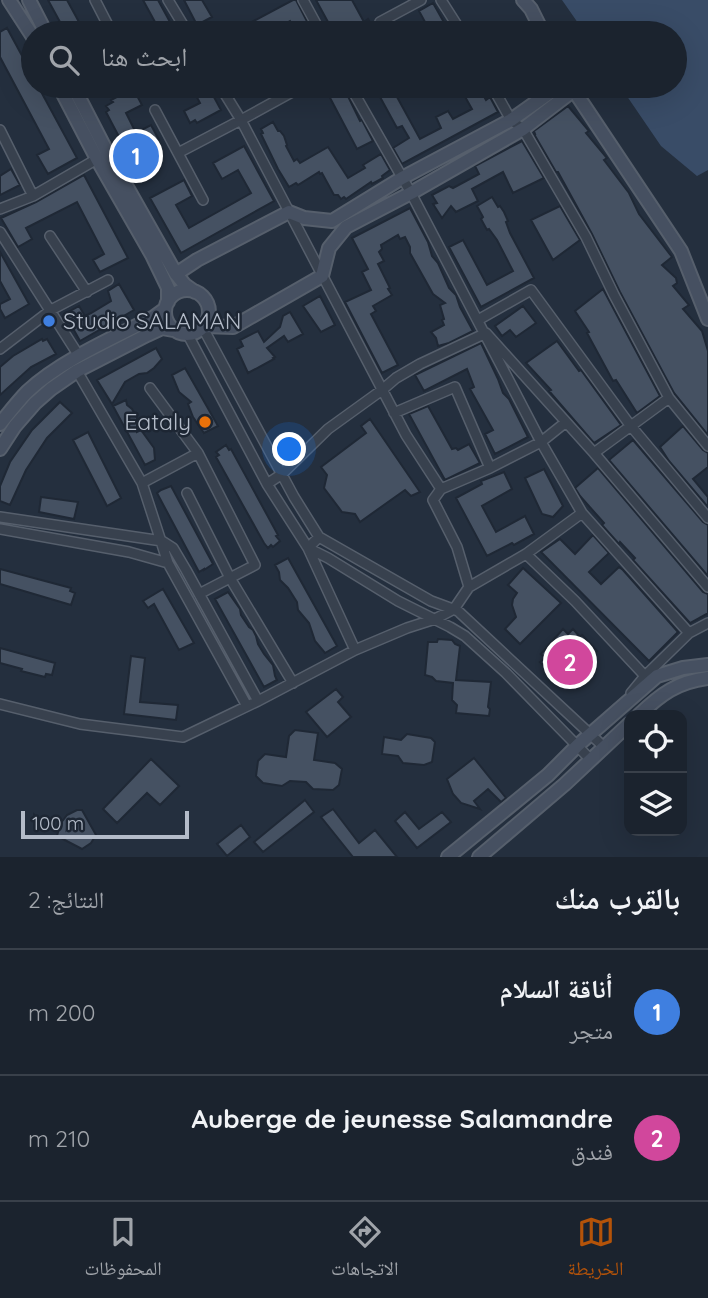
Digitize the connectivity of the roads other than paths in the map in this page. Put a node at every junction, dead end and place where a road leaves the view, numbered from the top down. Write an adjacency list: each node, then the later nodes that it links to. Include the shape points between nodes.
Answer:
1 (9, 0): 9 (street)
2 (29, 0): 10 (street)
3 (95, 0): 11 (street)
4 (167, 0): 12 (street)
5 (303, 0): 13 (street)
6 (421, 0): 14 (street)
7 (441, 0): 15 (street)
8 (523, 0): 16 (street)
9 (23, 21)
10 (40, 21)
11 (106, 21)
12 (180, 21)
13 (314, 21)
14 (382, 21)
15 (454, 21)
16 (537, 21)
17 (64, 98): 32 (street)
18 (79, 98): 41 (street)
19 (228, 98): 27 (street)
20 (281, 98): 27 (street)
21 (357, 98): 33 (street)
22 (499, 98): 28 (street)
23 (542, 98): 28 (street)
24 (560, 98): 29 (street)
25 (579, 98): 48 (street, via 681,251)
26 (155, 110): 31 (street)
27 (242, 120): 31 (street); 38 (street)
28 (511, 120): 29 (street); 33 (street)
29 (523, 129): 34 (street); 59 (street, via 586,237)
30 (0, 130): 35 (street)
31 (178, 153): 36 (street)
32 (97, 159): 35 (street); 46 (street, via 168,288)
33 (402, 178): 34 (street); 38 (street, via 332,220)
34 (411, 193): 42 (street, via 346,227 329,248); 49 (street)
35 (33, 196): 37 (street)
36 (203, 200)
37 (0, 209)
38 (289, 212): 41 (street); 42 (street)
39 (0, 232): 47 (street)
40 (50, 236): 44 (street)
41 (176, 274): 45 (street)
42 (322, 276): 50 (street, via 233,327); 58 (street)
43 (108, 280): 44 (street)
44 (87, 292): 47 (street)
45 (195, 292): 46 (street, via 179,292); 50 (street, via 209,307)
46 (166, 305): 51 (street, via 165,317); 55 (street, via 155,317)
47 (51, 310): 54 (street); 55 (street)
48 (708, 319)
49 (478, 320): 52 (street); 63 (street, via 531,290)
50 (204, 327): 53 (street); 70 (street)
51 (173, 330): 53 (street); 56 (street, via 162,328)
52 (486, 333): 58 (street, via 420,364); 61 (street); 64 (street)
53 (188, 335): 72 (street)
54 (0, 349)
55 (79, 356): 62 (street, via 28,391)
56 (77, 371): 66 (street, via 35,403); 71 (street)
57 (150, 388): 67 (street)
58 (382, 390): 60 (street); 70 (street, via 328,429)
59 (669, 398): 63 (street); 65 (street)
60 (394, 413): 69 (street, via 455,387); 73 (street)
61 (566, 422): 64 (street); 68 (street)
62 (0, 424)
63 (631, 425): 68 (street); 77 (street)
64 (541, 442): 69 (street); 75 (street)
65 (708, 446)
66 (0, 449)
67 (198, 453): 71 (street); 84 (street, via 255,565)
68 (594, 453): 86 (street)
69 (490, 468): 73 (street)
70 (282, 474): 72 (street); 79 (street)
71 (142, 483): 80 (street)
72 (267, 484): 81 (street)
73 (441, 489): 85 (street, via 432,500 457,547)
74 (187, 493): 84 (street)
75 (582, 513): 82 (street); 91 (street)
76 (0, 517): 80 (street)
77 (708, 518)
78 (0, 529): 83 (street, via 128,552)
79 (319, 537): 81 (street); 88 (street, via 431,601)
80 (162, 541): 83 (street); 87 (street, via 173,548)
81 (308, 548): 89 (street); 92 (street)
82 (526, 554): 85 (street); 94 (street)
83 (168, 564): 99 (street)
84 (230, 578): 87 (street); 96 (street)
85 (469, 587): 88 (street)
86 (708, 587)
87 (199, 594): 97 (street)
88 (454, 609): 89 (street); 103 (street)
89 (435, 620): 92 (street); 104 (street, via 465,636)
90 (708, 623): 91 (street)
91 (689, 632): 94 (street)
92 (355, 650): 96 (street)
93 (708, 665): 101 (street, via 657,676)
94 (645, 676): 101 (street)
95 (708, 678): 100 (street, via 677,686)
96 (293, 683): 97 (street)
97 (258, 701): 99 (street)
98 (0, 704): 99 (street, via 80,724 183,737)
99 (247, 706)
100 (644, 710)
101 (614, 713): 103 (street)
102 (624, 729): 105 (street)
103 (591, 734): 104 (street); 105 (street)
104 (578, 746): 106 (street); 107 (street)
105 (604, 747): 106 (street)
106 (591, 760): 108 (street)
107 (448, 857)
108 (479, 857)

